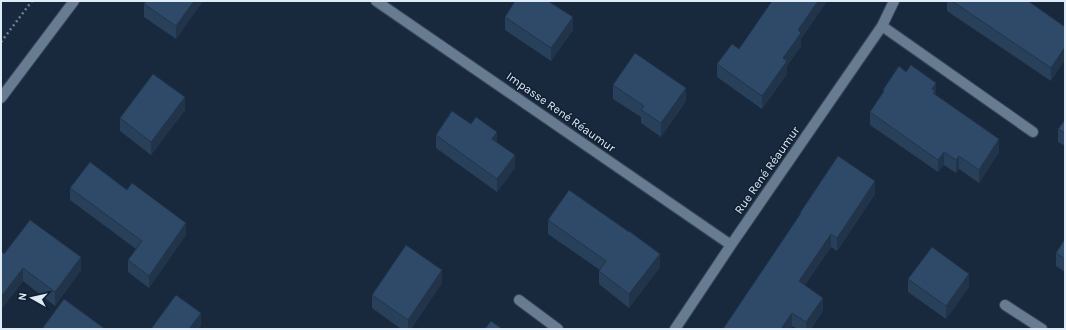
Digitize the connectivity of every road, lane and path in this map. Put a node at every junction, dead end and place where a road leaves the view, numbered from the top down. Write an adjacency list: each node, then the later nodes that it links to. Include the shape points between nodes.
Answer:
1 (32, 1): 6 (path)
2 (74, 1): 7 (street)
3 (376, 1): 9 (street, Impasse René Réaumur)
4 (894, 1): 5 (street, Rue René Réaumur)
5 (882, 26): 8 (street); 9 (street, Rue René Réaumur)
6 (1, 42)
7 (1, 98)
8 (1033, 132)
9 (731, 245): 13 (street, Rue René Réaumur)
10 (519, 300): 12 (street)
11 (1005, 305): 14 (street)
12 (558, 329)
13 (675, 329)
14 (1042, 329)

